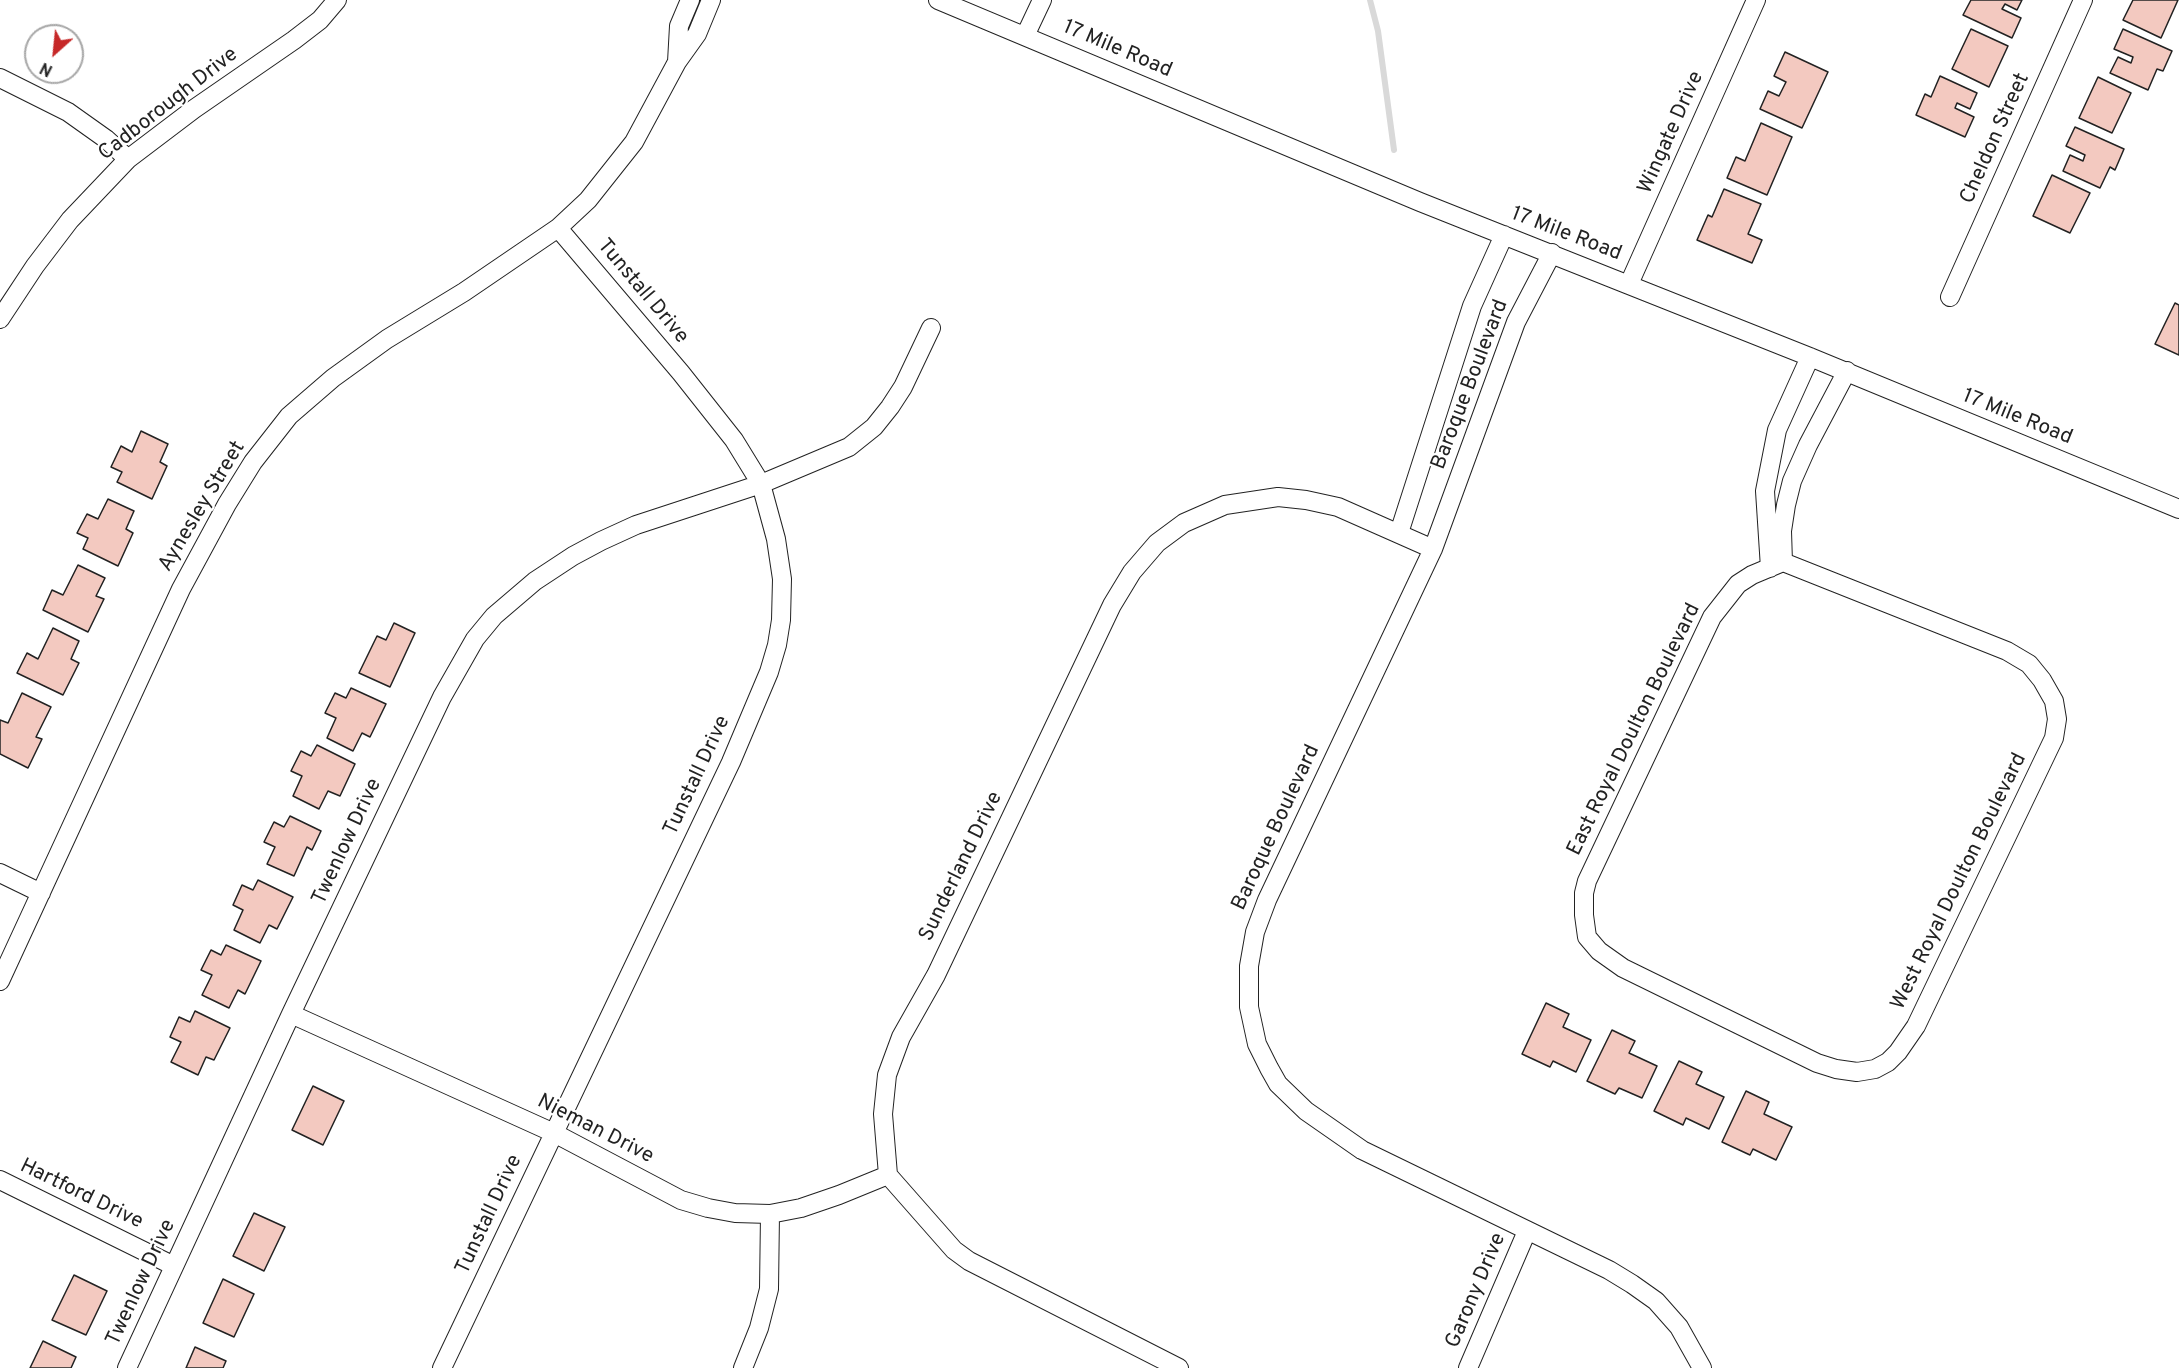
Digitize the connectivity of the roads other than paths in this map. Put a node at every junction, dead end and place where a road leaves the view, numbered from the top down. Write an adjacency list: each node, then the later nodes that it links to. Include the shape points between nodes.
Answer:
1 (337, 0): 11 (street, Cadborough Drive, via 320,20 294,40)
2 (690, 0): 9 (street, Aynesley Street, via 679,26)
3 (711, 0): 9 (street, Aynesley Street, via 698,34)
4 (938, 0): 8 (street, 17 Mile Road)
5 (1042, 0): 8 (street)
6 (1756, 0): 15 (street, Wingate Drive)
7 (2083, 0): 16 (street, Cheldon Street)
8 (1025, 36): 13 (street, 17 Mile Road)
9 (677, 62): 12 (street, Aynesley Street, via 634,142 588,200)
10 (0, 78): 11 (street, via 68,112)
11 (128, 159): 17 (street, Cadborough Drive, via 70,220)
12 (558, 228): 21 (street, Tunstall Drive, via 681,373 734,440); 27 (street, Aynesley Street, via 333,378 290,416 253,462 181,589)
13 (1504, 236): 14 (street, 17 Mile Road); 23 (street, Baroque Boulevard, via 1472,306)
14 (1552, 253): 15 (street, 17 Mile Road); 24 (street, Baroque Boulevard, via 1516,322)
15 (1629, 284): 19 (street, 17 Mile Road)
16 (1950, 297)
17 (0, 318)
18 (931, 328): 21 (street, Twenlow Drive, via 903,387 874,427 849,447)
19 (1810, 357): 20 (street, 17 Mile Road); 25 (street, via 1777,430 1765,492)
20 (1846, 371): 22 (street, 17 Mile Road); 25 (street, via 1792,481)
21 (761, 484): 29 (street, Twenlow Drive, via 636,525 601,541 535,581 494,616 475,639 442,697); 31 (street, Tunstall Drive, via 782,579 781,620 769,672 726,773)
22 (2178, 507)
23 (1399, 533): 24 (street, Sunderland Drive); 32 (street, Sunderland Drive, via 1328,504 1278,497 1250,500 1225,505 1184,523 1157,543 1132,572 1112,605 936,975 900,1037 883,1098)
24 (1433, 549): 35 (street, Baroque Boulevard, via 1267,900 1255,932 1249,966 1249,1007 1257,1044 1269,1068 1278,1084 1305,1111 1362,1150)
25 (1777, 565): 30 (street, West Royal Doulton Boulevard, via 2007,651 2029,664 2054,701 2054,738 1921,1015 1898,1052); 30 (street, East Royal Doulton Boulevard, via 1738,584 1712,617 1587,880 1587,937 1623,968 1817,1063 1857,1072)
26 (0, 873): 27 (street)
27 (41, 893): 28 (street, Aynesley Street)
28 (0, 981)
29 (291, 1014): 31 (street, Nieman Drive); 36 (street, Twenlow Drive)
30 (1875, 1069)
31 (554, 1133): 34 (street, Nieman Drive, via 681,1200 735,1213); 38 (street, Tunstall Drive)
32 (888, 1175): 34 (street, Nieman Drive, via 810,1205); 40 (street, via 954,1250 969,1261)
33 (0, 1180): 36 (street, Hartford Drive)
34 (770, 1214): 39 (street, via 769,1289)
35 (1527, 1231): 41 (street, Garony Drive); 42 (street, Baroque Boulevard, via 1609,1270 1656,1301 1679,1327)
36 (174, 1266): 37 (street, Twenlow Drive)
37 (127, 1368)
38 (442, 1368)
39 (743, 1368)
40 (1179, 1368)
41 (1468, 1368)
42 (1702, 1368)

